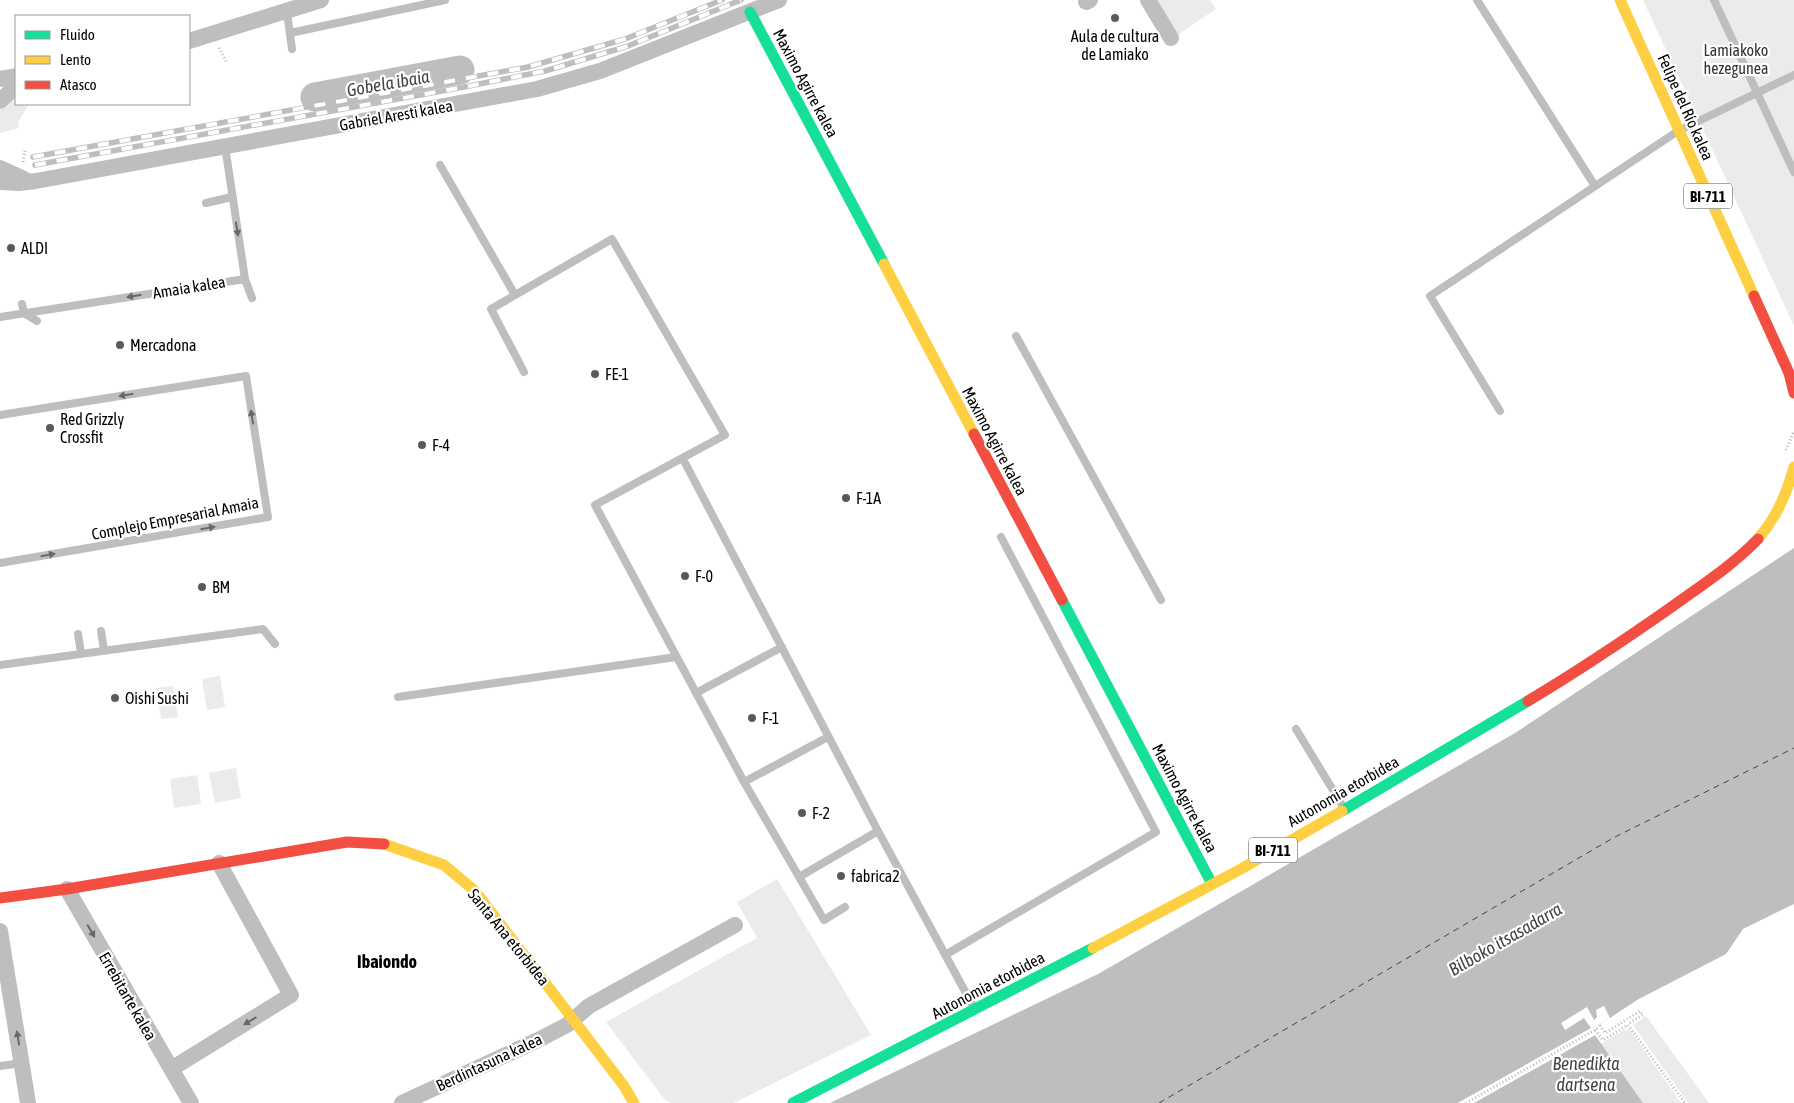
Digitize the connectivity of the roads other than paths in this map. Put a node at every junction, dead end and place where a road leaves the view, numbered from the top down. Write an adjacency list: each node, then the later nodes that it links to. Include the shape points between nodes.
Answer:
1 (321, 0): 8 (street)
2 (445, 0): 10 (lane)
3 (779, 0): 9 (street, Gabriel Aresti kalea)
4 (1148, 0): 11 (street)
5 (1477, 0): 27 (lane)
6 (1620, 0): 20 (street, Felipe del Río kalea / BI-711)
7 (1714, 0): 18 (lane)
8 (287, 12): 10 (lane); 12 (street)
9 (750, 12): 21 (street, Gabriel Aresti kalea, via 600,71 537,89); 64 (street, Maximo Agirre kalea)
10 (290, 33): 13 (lane)
11 (1171, 38)
12 (190, 41)
13 (292, 49)
14 (1794, 75): 18 (lane)
15 (15, 76): 16 (street)
16 (0, 79)
17 (15, 87): 19 (street)
18 (1757, 92): 20 (lane); 24 (lane)
19 (0, 101)
20 (1678, 131): 27 (lane); 39 (street, Felipe del Río kalea / BI-711, via 1778,348)
21 (226, 146): 25 (street, Gabriel Aresti kalea); 28 (lane, Amaia kalea)
22 (440, 165): 31 (lane)
23 (0, 168): 25 (street, via 24,180)
24 (1794, 172)
25 (36, 181): 26 (street, Gabriel Aresti kalea)
26 (0, 182)
27 (1595, 186): 40 (lane, via 1430,296)
28 (232, 198): 29 (lane); 30 (lane, Amaia kalea, one-way to 30)
29 (206, 203)
30 (245, 278): 32 (lane); 34 (lane, Amaia kalea, one-way to 34)
31 (515, 295): 38 (lane, via 491,308); 42 (lane, via 612,240 725,435)
32 (252, 298)
33 (22, 304): 34 (lane)
34 (24, 313): 35 (lane, Amaia kalea); 36 (lane)
35 (0, 317)
36 (37, 321)
37 (1016, 336): 46 (lane)
38 (524, 372)
39 (1794, 393)
40 (1500, 411)
41 (0, 415): 45 (lane, Complejo Empresarial Amaia, one-way to 41, via 268,517 246,376)
42 (683, 459): 50 (lane); 53 (lane, via 595,505)
43 (1794, 467): 60 (street, Autonomia etorbidea / BI-711, via 1780,508 1758,539 1733,562 1634,634 1487,726)
44 (1001, 537): 70 (lane, via 1156,832)
45 (0, 563)
46 (1161, 600)
47 (100, 630): 51 (lane)
48 (78, 634): 52 (lane)
49 (275, 644): 51 (lane, via 263,629)
50 (782, 647): 55 (lane); 58 (lane)
51 (104, 650): 52 (lane)
52 (81, 654): 54 (lane)
53 (676, 657): 55 (lane); 56 (lane)
54 (0, 665)
55 (696, 693): 59 (lane)
56 (398, 697)
57 (1296, 729): 60 (lane)
58 (828, 737): 59 (lane); 61 (lane)
59 (744, 782): 63 (lane)
60 (1344, 809): 64 (street, Autonomia etorbidea / BI-711)
61 (878, 831): 63 (lane); 70 (lane)
62 (219, 863): 65 (street, Santa Ana etorbidea); 72 (street, Santa Ana etorbidea, via 348,842 380,843 444,865 475,891); 75 (street, one-way to 75, via 291,995)
63 (799, 877): 67 (lane, via 824,920)
64 (1212, 884): 71 (street, Autonomia etorbidea / BI-711)
65 (67, 888): 66 (street, Santa Ana etorbidea); 75 (street, Errebitarte kalea, one-way to 75)
66 (0, 898)
67 (845, 907)
68 (735, 925): 72 (street, Berdintasuna kalea, via 590,1006)
69 (0, 931): 73 (street, one-way to 69)
70 (945, 955): 71 (lane)
71 (976, 1010): 80 (street, Autonomia etorbidea / BI-711)
72 (574, 1019): 78 (street, Berdintasuna kalea, via 538,1040); 79 (street, Santa Ana etorbidea)
73 (22, 1063): 74 (lane); 76 (street)
74 (0, 1066)
75 (171, 1069): 77 (street, Errebitarte kalea)
76 (28, 1103)
77 (191, 1103)
78 (402, 1103)
79 (634, 1103)
80 (793, 1103)

